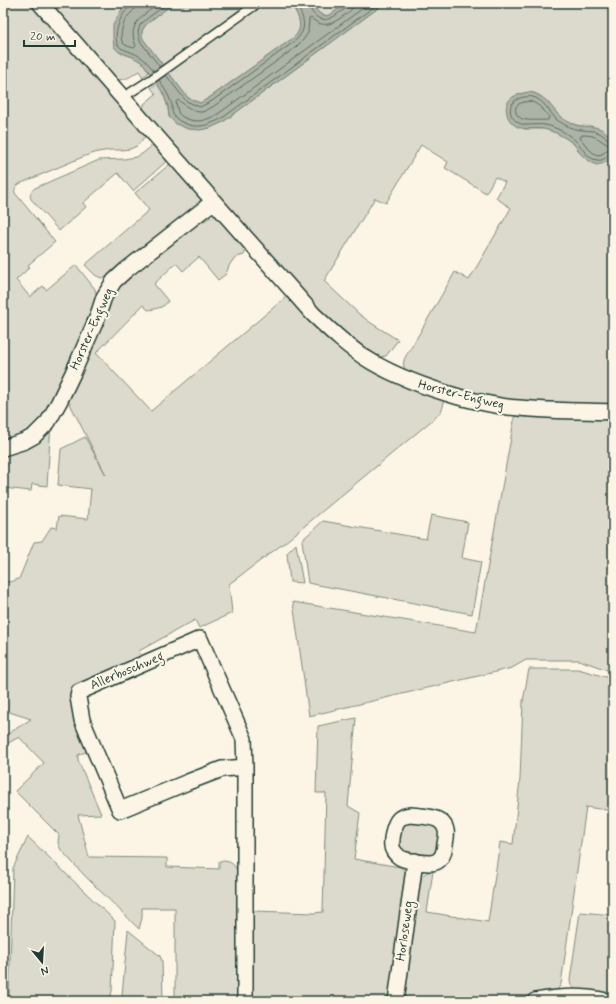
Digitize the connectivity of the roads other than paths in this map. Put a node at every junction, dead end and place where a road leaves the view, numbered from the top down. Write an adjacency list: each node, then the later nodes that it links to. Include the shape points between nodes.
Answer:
1 (40, 3): 3 (street, Horster-Engweg)
2 (258, 3): 3 (lane)
3 (122, 98): 4 (street, Horster-Engweg)
4 (213, 202): 5 (street, Horster-Engweg, via 313,314 371,362 414,383 468,400 518,408); 6 (street, Horster-Engweg, via 114,281 104,296 73,373 48,422 34,436)
5 (613, 412)
6 (3, 448)
7 (245, 767): 7 (street, Allerboschweg, via 222,769 120,810 82,720 78,697 80,692 200,639 244,739); 9 (street, Allerboschweg)
8 (415, 861): 10 (street, Horloseweg)
9 (245, 1001)
10 (396, 1001)
11 (535, 1001): 12 (street, via 557,998)
12 (606, 1001)

